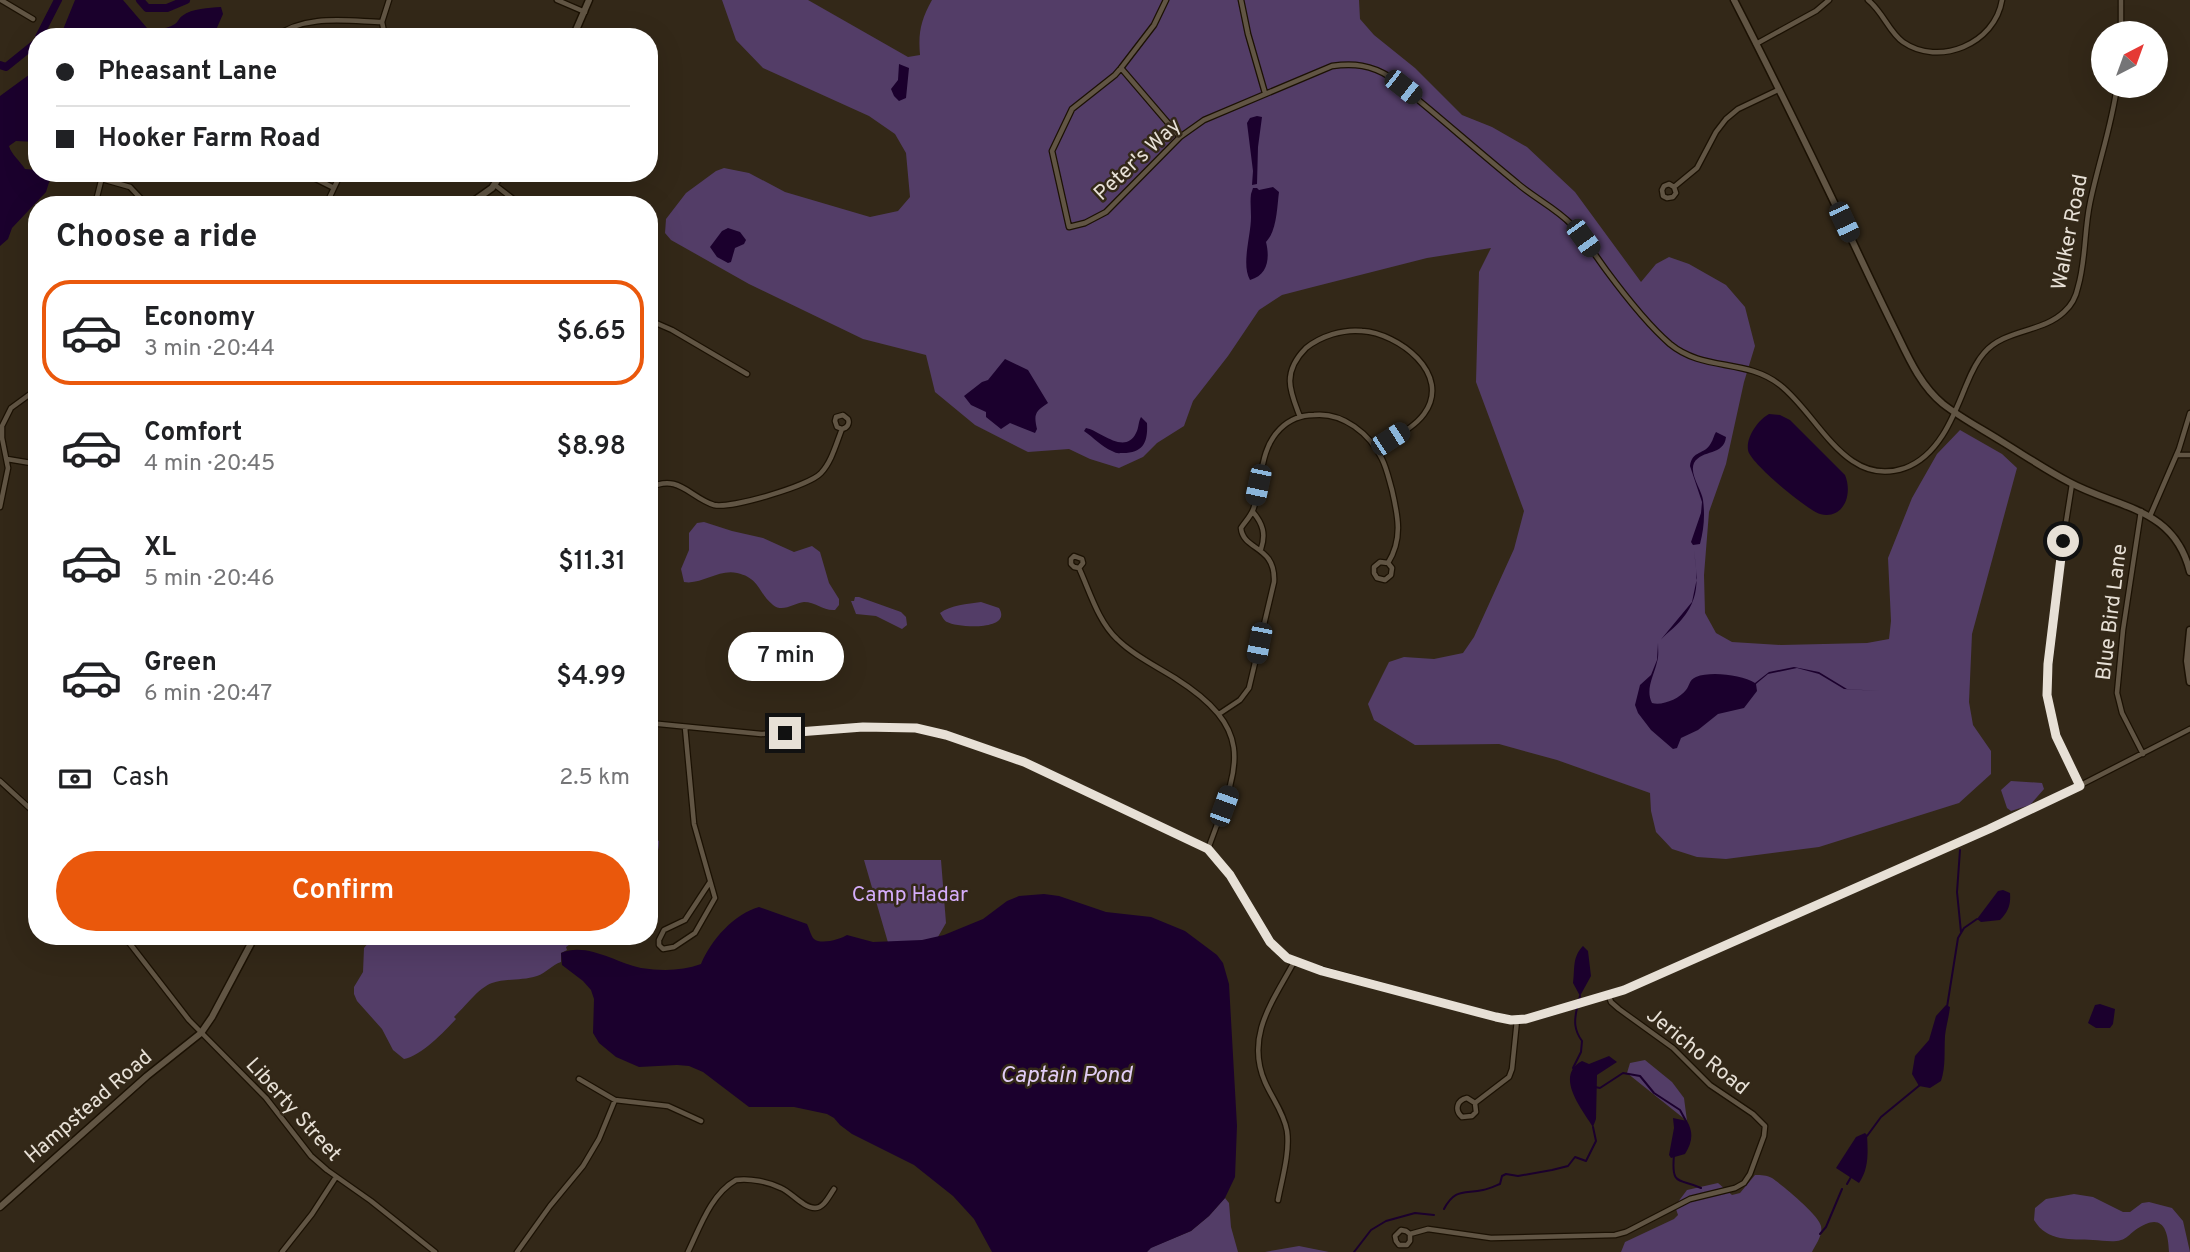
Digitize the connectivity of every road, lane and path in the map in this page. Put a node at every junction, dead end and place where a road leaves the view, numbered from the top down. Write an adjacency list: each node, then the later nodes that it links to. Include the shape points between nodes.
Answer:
1 (1, 0): 13 (street)
2 (390, 0): 15 (street)
3 (557, 0): 12 (street)
4 (589, 0): 12 (street)
5 (1166, 0): 20 (street, via 1154,25)
6 (1241, 0): 22 (street)
7 (1734, 0): 19 (street)
8 (1829, 0): 19 (street)
9 (1868, 0): 10 (street, via 1902,41 1932,52 1959,48 1977,39 1992,25)
10 (2002, 0)
11 (2121, 0): 14 (street)
12 (585, 12): 18 (street)
13 (33, 19)
14 (2122, 21)
15 (382, 22): 16 (street, via 310,22); 17 (street)
16 (288, 28)
17 (383, 28)
18 (577, 28)
19 (1756, 44): 21 (street)
20 (1121, 68): 24 (street); 24 (street, Peter's Way, via 1072,110 1052,151 1069,227 1106,212)
21 (1778, 90): 30 (street, via 1728,117 1696,170); 39 (street, via 1911,362 1931,392)
22 (1265, 93): 24 (street, Peter's Way, via 1214,115); 39 (street, Walker Road, via 1338,65 1367,66 1390,77 1569,222 1668,342 1689,357 1752,369 1770,378 1858,465 1879,471 1919,461)
23 (2114, 98): 39 (street, Walker Road, via 2090,200 2075,298 2054,320 2000,341 1983,353)
24 (1180, 137)
25 (117, 182): 32 (street)
26 (322, 182): 31 (street)
27 (337, 182): 31 (street)
28 (497, 182): 29 (street)
29 (495, 185): 34 (street); 35 (street)
30 (1675, 187)
31 (334, 188): 33 (street)
32 (138, 196)
33 (330, 196)
34 (480, 196)
35 (510, 196)
36 (658, 324): 37 (street)
37 (747, 374)
38 (28, 396): 43 (street, via 11,408)
39 (1955, 411): 49 (street)
40 (2190, 413): 45 (street)
41 (1300, 417): 44 (street, via 1336,417 1363,433); 44 (street, via 1290,381 1301,353 1337,333 1363,331 1388,337 1406,347 1423,366 1431,395 1420,418); 53 (street, via 1283,427 1270,443)
42 (842, 429): 50 (street, via 829,462 816,478 742,503 717,505 680,486)
43 (1, 430): 47 (street)
44 (1376, 449): 57 (street, via 1387,472 1399,523)
45 (2177, 455): 46 (street); 54 (street)
46 (2190, 455)
47 (7, 459): 48 (street); 51 (street)
48 (28, 462)
49 (2072, 484): 52 (street); 68 (street, via 2046,685 2056,736)
50 (658, 485)
51 (0, 507)
52 (2141, 511): 54 (street); 66 (street, Blue Bird Lane, via 2117,692 2122,713)
53 (1252, 512): 55 (street, via 1264,532); 55 (street, via 1241,533)
54 (2150, 516): 56 (street)
55 (1261, 550): 62 (street, via 1274,577 1253,673 1243,696)
56 (2186, 550): 59 (street)
57 (1388, 563): 57 (street, via 1375,565 1377,578 1390,578)
58 (1079, 568): 62 (street, via 1104,623 1117,639 1199,694)
59 (2190, 572)
60 (2190, 630): 61 (street)
61 (2190, 682)
62 (1219, 714): 70 (street, via 1233,743 1235,764)
63 (658, 724): 64 (street)
64 (685, 727): 70 (street, via 751,734 863,727 936,732 1024,762); 71 (street, via 694,824)
65 (2190, 729): 66 (street)
66 (2143, 754): 68 (street)
67 (0, 781): 69 (street)
68 (2080, 786): 75 (street)
69 (28, 807)
70 (1208, 849): 74 (street, via 1230,875 1270,942)
71 (710, 882): 71 (street, via 715,902 698,929 663,949 659,940 664,930 685,920)
72 (131, 945): 77 (street, Liberty Street)
73 (250, 945): 77 (street)
74 (1294, 962): 76 (street); 84 (street, via 1266,1010 1258,1040 1261,1071 1286,1128)
75 (1609, 996): 76 (street); 86 (street, Jericho Road, via 1710,1085 1765,1126 1744,1183 1690,1199 1626,1232 1491,1238 1434,1229)
76 (1517, 1020): 80 (street, via 1509,1077)
77 (201, 1033): 82 (street, Liberty Street, via 258,1090 311,1156); 85 (street, Hampstead Road)
78 (579, 1079): 79 (street)
79 (615, 1100): 81 (street, via 668,1106); 89 (street, via 583,1166)
80 (1475, 1103): 80 (street, via 1461,1100 1460,1115 1472,1116)
81 (701, 1121)
82 (336, 1177): 87 (street); 88 (street, Liberty Street)
83 (834, 1189): 90 (street, via 816,1208 780,1187 736,1180 718,1195)
84 (1278, 1200)
85 (0, 1207)
86 (1410, 1234)
87 (282, 1252)
88 (435, 1252)
89 (517, 1252)
90 (688, 1252)

